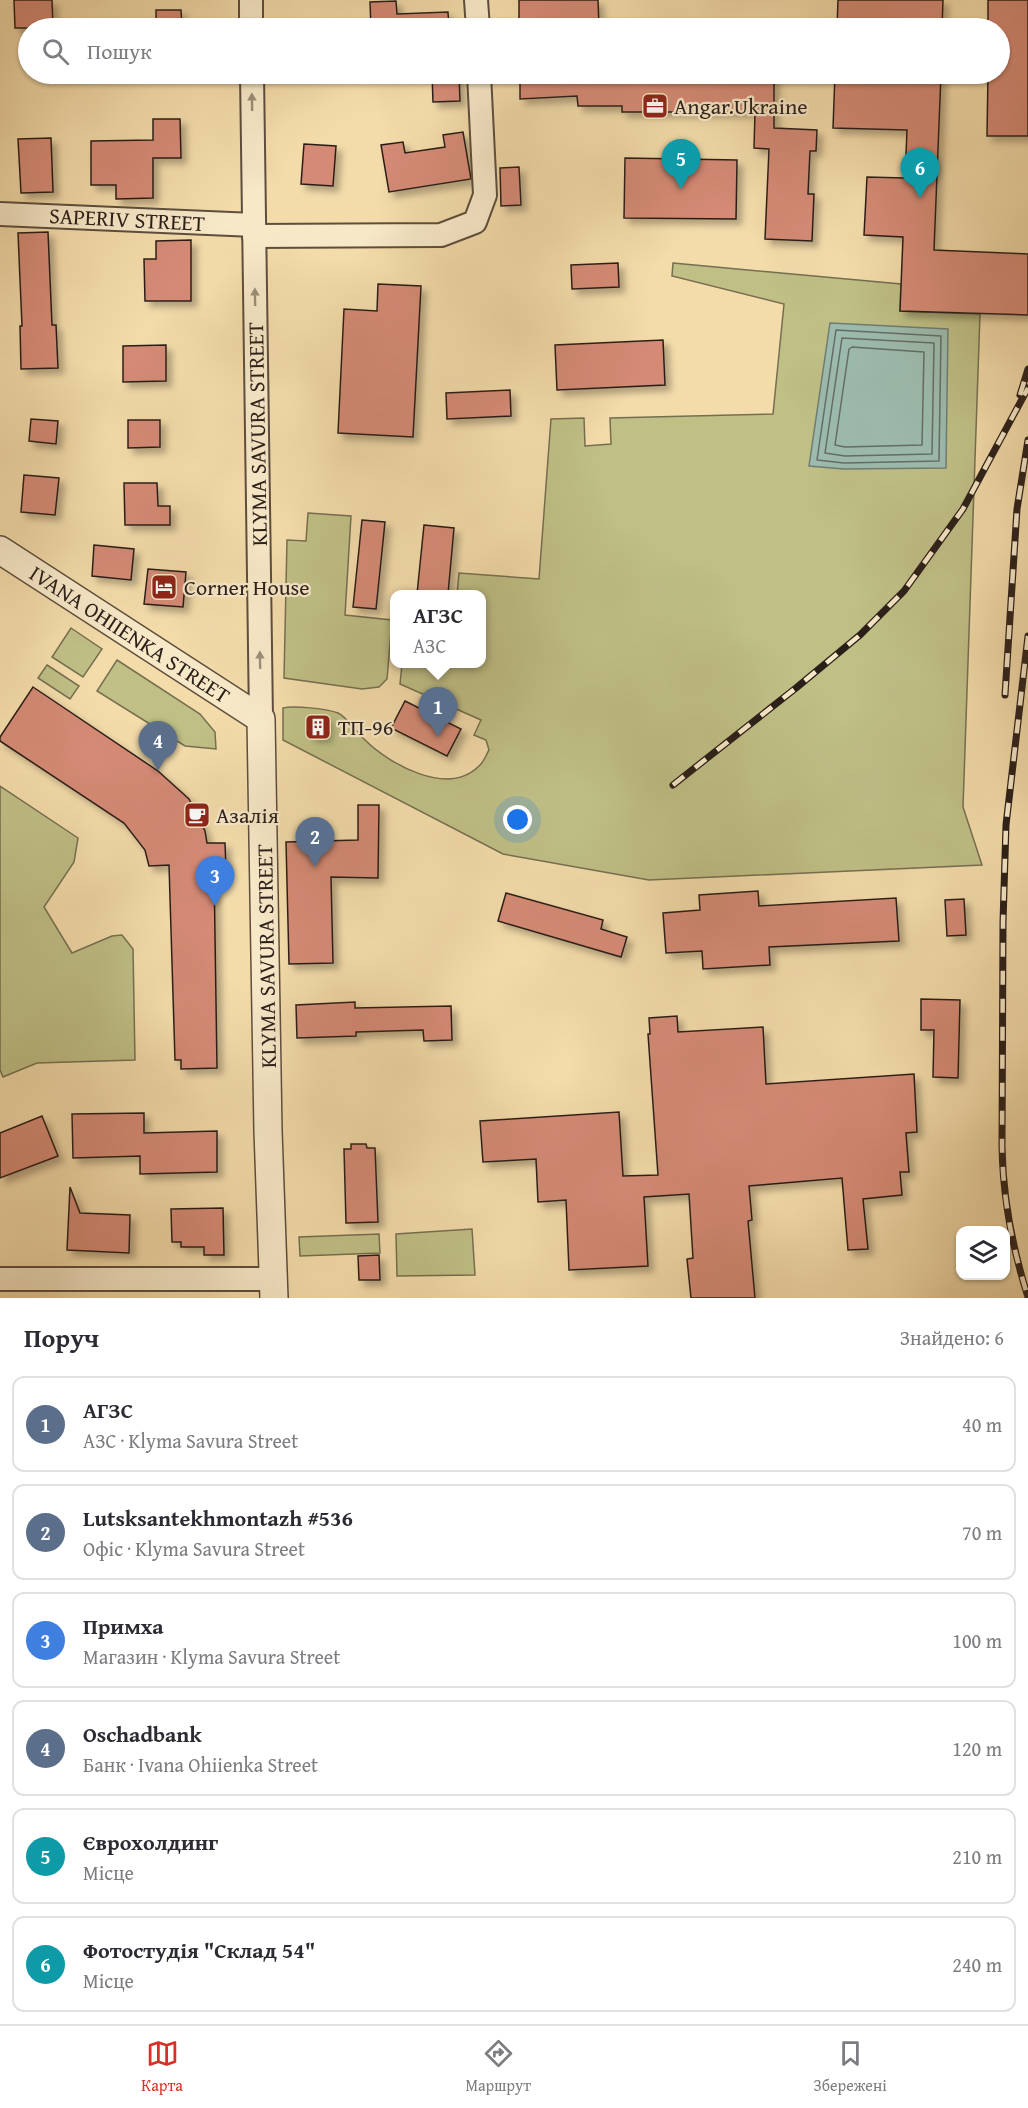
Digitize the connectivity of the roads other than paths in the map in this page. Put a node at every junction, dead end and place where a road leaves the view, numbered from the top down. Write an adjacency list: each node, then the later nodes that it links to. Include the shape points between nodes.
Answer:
1 (251, 0): 3 (street)
2 (476, 0): 4 (street)
3 (251, 18)
4 (477, 18)
5 (252, 84): 8 (street, KLYMA SAVURA STREET, one-way to 5)
6 (480, 84): 8 (street, SAPERIV STREET, via 485,195 475,222 441,235)
7 (0, 214): 8 (street, SAPERIV STREET)
8 (254, 230): 10 (street, KLYMA SAVURA STREET, one-way to 8)
9 (0, 550): 10 (street, IVANA OHIIENKA STREET)
10 (261, 719): 12 (street, KLYMA SAVURA STREET)
11 (0, 1279): 12 (street)
12 (273, 1289)

